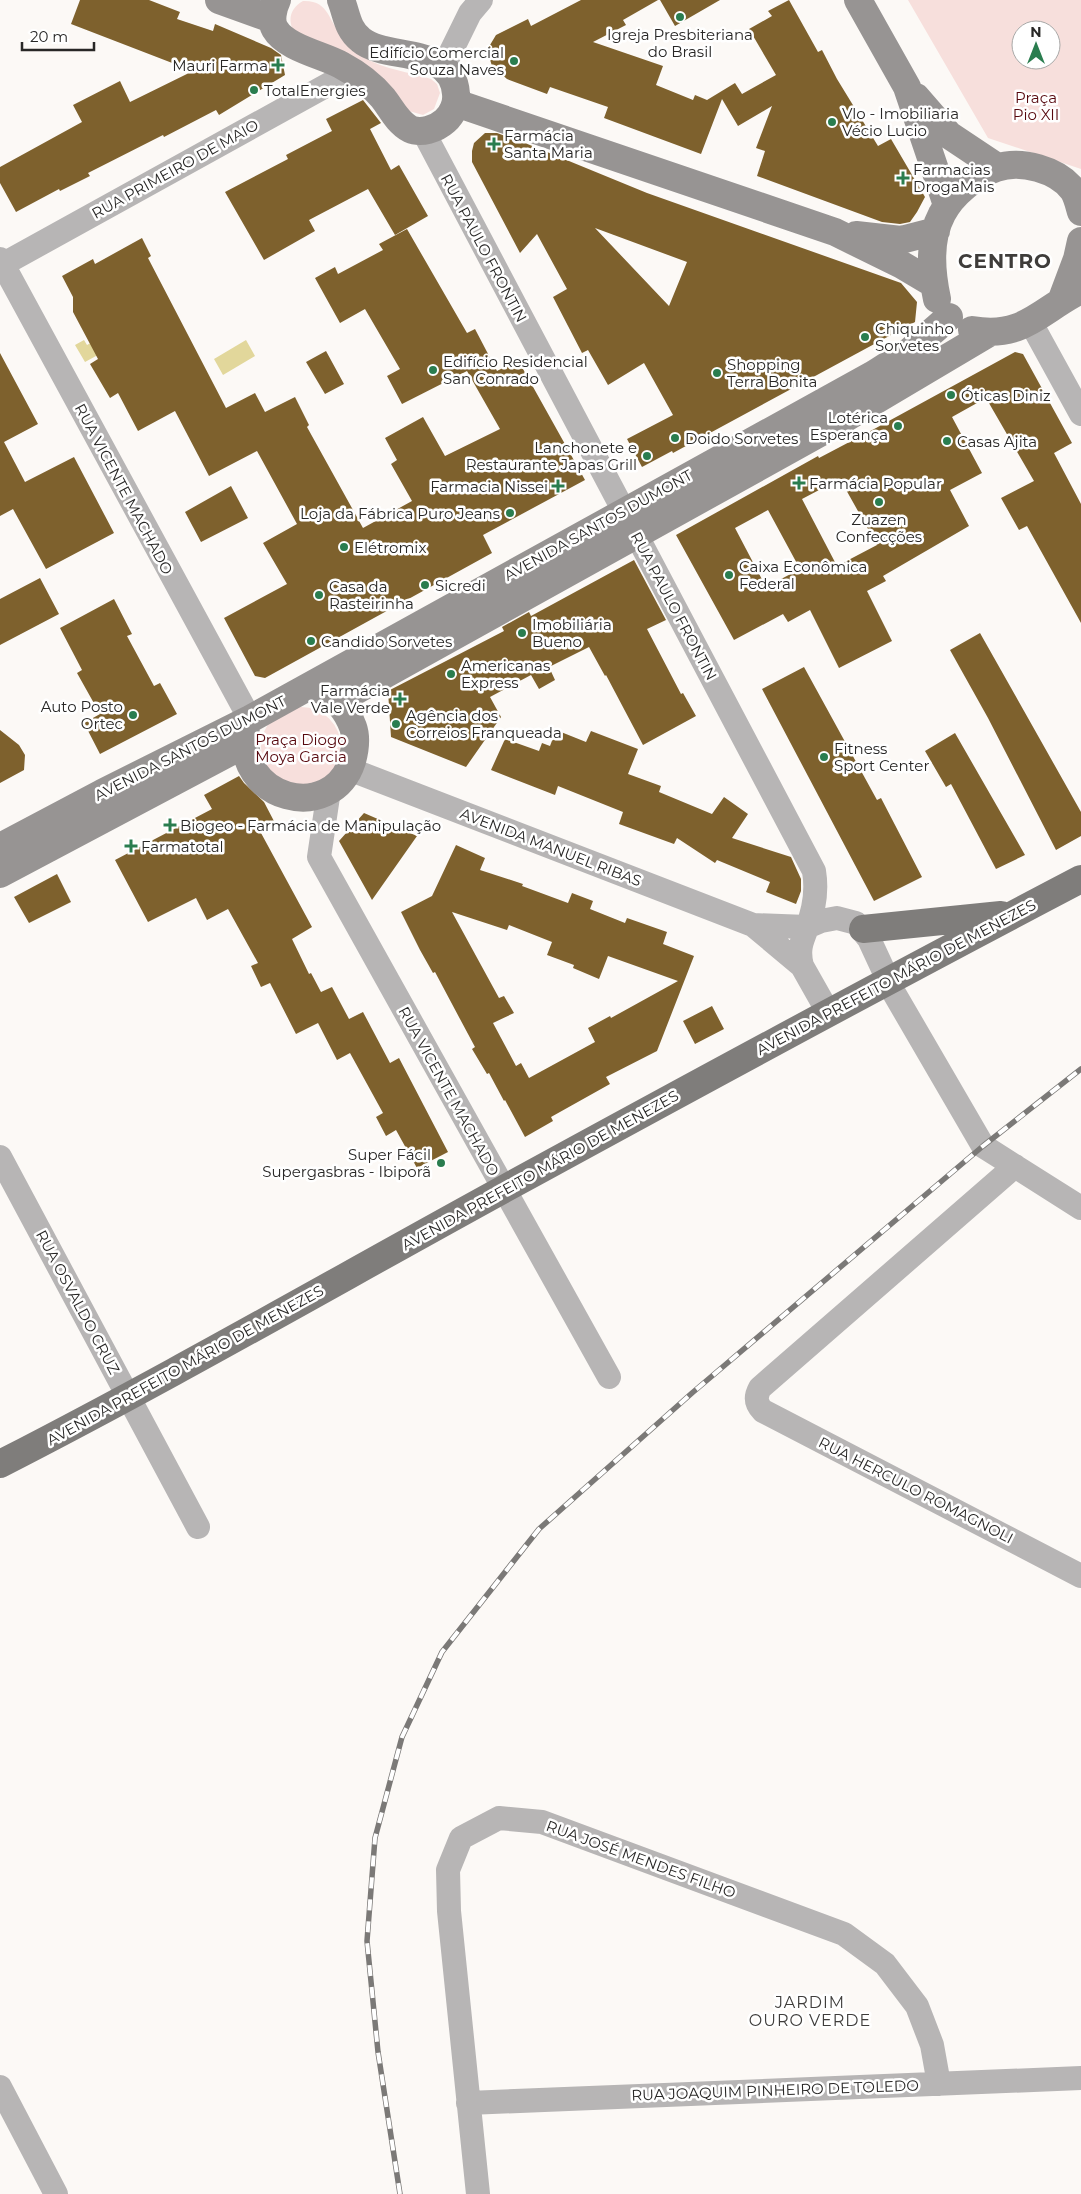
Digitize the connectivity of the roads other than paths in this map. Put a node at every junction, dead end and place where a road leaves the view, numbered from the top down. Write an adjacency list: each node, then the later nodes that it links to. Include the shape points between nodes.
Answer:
1 (219, 0): 5 (main road)
2 (341, 0): 6 (main road, via 351,30 361,40 381,50 400,51 426,59)
3 (480, 0): 6 (street, via 470,13)
4 (858, 0): 8 (main road)
5 (274, 9): 7 (main road, via 276,31)
6 (443, 68): 9 (main road, via 453,80)
7 (351, 72): 10 (main road, via 382,97 402,123); 17 (street, RUA PRIMEIRO DE MAIO)
8 (907, 86): 11 (main road, via 950,135); 13 (main road)
9 (456, 103): 10 (main road, via 446,120); 15 (main road)
10 (422, 131): 24 (street, RUA PAULO FRONTIN)
11 (997, 167): 12 (main road, via 1021,165 1040,169 1058,177); 13 (main road, via 969,183)
12 (1078, 198)
13 (947, 205): 14 (main road)
14 (936, 231): 15 (main road, via 901,240); 18 (main road, via 932,252)
15 (835, 232): 18 (main road)
16 (1081, 241): 19 (main road)
17 (1, 263): 28 (street, RUA VICENTE MACHADO)
18 (934, 284): 20 (main road, via 938,302)
19 (1071, 295): 21 (main road)
20 (950, 317): 22 (main road, via 966,329); 24 (main road, AVENIDA SANTOS DUMONT, via 910,351 874,374)
21 (1031, 323): 22 (main road); 23 (street)
22 (989, 333): 25 (main road, AVENIDA SANTOS DUMONT)
23 (1081, 414)
24 (624, 512): 25 (street, RUA PAULO FRONTIN); 26 (main road, AVENIDA SANTOS DUMONT)
25 (637, 536): 27 (main road, AVENIDA SANTOS DUMONT); 36 (street, RUA PAULO FRONTIN, via 814,871 816,888)
26 (309, 686): 27 (main road); 28 (main road, AVENIDA SANTOS DUMONT)
27 (337, 700): 29 (main road, via 348,715 354,732 355,751)
28 (247, 732): 30 (main road, via 248,761 256,777 270,789 300,798); 31 (main road, AVENIDA SANTOS DUMONT, via 102,793); 32 (main road, AVENIDA SANTOS DUMONT)
29 (349, 769): 30 (main road); 35 (street, AVENIDA MANUEL RIBAS)
30 (329, 790): 43 (street, RUA VICENTE MACHADO, via 319,857)
31 (0, 848)
32 (0, 874)
33 (1081, 879): 34 (main road, AVENIDA PREFEITO MÁRIO DE MENEZES)
34 (1015, 913): 37 (main road); 39 (main road, AVENIDA PREFEITO MÁRIO DE MENEZES)
35 (753, 926): 36 (street, AVENIDA MANUEL RIBAS); 38 (street, AVENIDA MANUEL RIBAS)
36 (808, 928): 37 (street, AVENIDA MANUEL RIBAS, via 837,918 856,923); 38 (street, via 800,944)
37 (863, 929): 39 (street)
38 (802, 966): 40 (street, AVENIDA MANUEL RIBAS)
39 (889, 982): 40 (main road, AVENIDA PREFEITO MÁRIO DE MENEZES); 42 (street, via 983,1146)
40 (828, 1012): 43 (main road, AVENIDA PREFEITO MÁRIO DE MENEZES)
41 (0, 1157): 46 (street, RUA OSVALDO CRUZ)
42 (1014, 1166): 44 (street); 49 (street, RUA HERCULO ROMAGNOLI, via 760,1388 756,1400 763,1411)
43 (503, 1190): 45 (street, RUA VICENTE MACHADO); 46 (main road, AVENIDA PREFEITO MÁRIO DE MENEZES)
44 (1081, 1208)
45 (608, 1377)
46 (130, 1397): 47 (main road, AVENIDA PREFEITO MÁRIO DE MENEZES); 48 (street, RUA OSVALDO CRUZ)
47 (0, 1464)
48 (198, 1527)
49 (1081, 1576)
50 (1081, 2078): 51 (street, RUA JOAQUIM PINHEIRO DE TOLEDO)
51 (939, 2084): 53 (street, RUA JOAQUIM PINHEIRO DE TOLEDO); 53 (street, RUA JOSÉ MENDES FILHO, via 932,2045 917,2006 885,1964 844,1934 542,1822 499,1818 461,1838 448,1870 449,1911)
52 (3, 2098): 54 (street)
53 (468, 2103): 55 (street, RUA JOSÉ MENDES FILHO)
54 (56, 2194)
55 (478, 2194)

